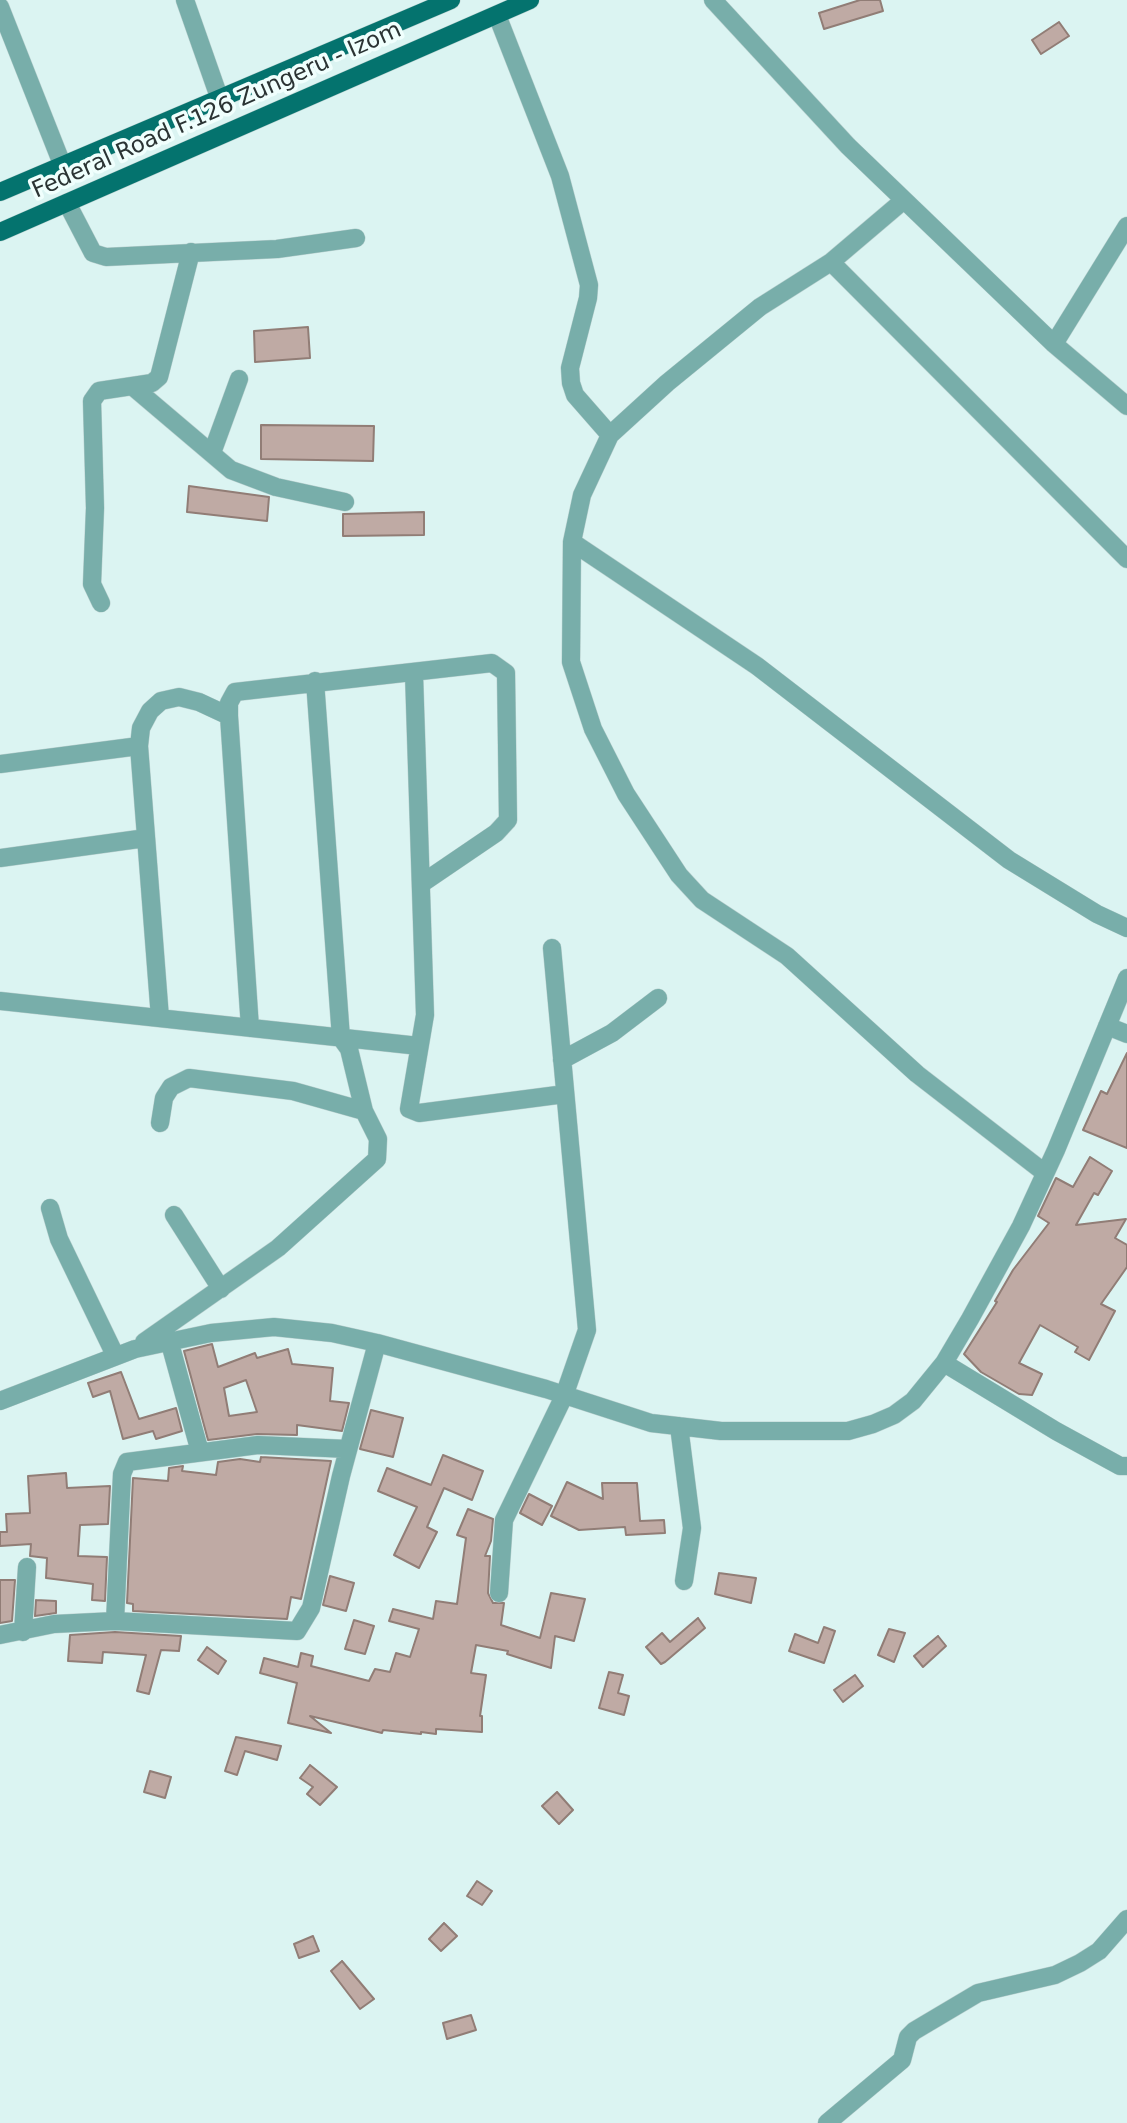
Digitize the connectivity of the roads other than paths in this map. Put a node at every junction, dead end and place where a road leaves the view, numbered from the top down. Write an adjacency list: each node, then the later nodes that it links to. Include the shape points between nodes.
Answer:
1 (185, 0): 7 (street)
2 (451, 0): 7 (main road, Federal Road F.126 Zungeru - Izom)
3 (530, 0): 6 (main road, Federal Road F.126 Zungeru - Izom)
4 (713, 0): 10 (street)
5 (0, 7): 8 (street)
6 (497, 15): 11 (main road, Federal Road F.126 Zungeru - Izom); 21 (street, via 560,176 589,285 570,368 571,383 575,395)
7 (219, 97): 8 (main road, Federal Road F.126 Zungeru - Izom)
8 (62, 164): 9 (main road, Federal Road F.126 Zungeru - Izom)
9 (0, 191)
10 (904, 200): 16 (street); 17 (street)
11 (67, 203): 13 (main road, Federal Road F.126 Zungeru - Izom); 15 (street, via 93,253 100,256)
12 (1127, 226): 17 (street)
13 (0, 232)
14 (356, 238): 15 (street, via 276,249)
15 (191, 252): 19 (street, via 163,369 152,383)
16 (831, 262): 21 (street, via 760,307); 25 (street)
17 (1054, 344): 20 (street)
18 (239, 379): 22 (street)
19 (132, 386): 22 (street); 26 (street, via 99,390 92,401 92,584)
20 (1127, 406)
21 (610, 435): 24 (street, via 582,495)
22 (212, 453): 23 (street, via 232,470 260,483)
23 (345, 502)
24 (572, 542): 35 (street, via 757,666 1009,860); 50 (street, via 571,662 604,751 679,875 702,900 804,970 917,1074)
25 (1127, 559)
26 (101, 603)
27 (414, 674): 28 (street); 34 (street); 34 (street, via 492,663 508,679 508,820)
28 (315, 681): 29 (street, via 241,690 231,697); 44 (street)
29 (229, 716): 30 (street, via 179,697 161,701 141,728); 42 (street)
30 (139, 746): 31 (street); 32 (street)
31 (0, 764)
32 (146, 838): 33 (street); 40 (street)
33 (0, 858)
34 (421, 884): 45 (street, via 425,1015)
35 (1127, 928)
36 (552, 948): 46 (street)
37 (1127, 978): 41 (street)
38 (658, 998): 46 (street, via 612,1033)
39 (0, 1001): 40 (street)
40 (160, 1018): 42 (street)
41 (1107, 1026): 43 (street); 50 (street)
42 (250, 1028): 44 (street)
43 (1127, 1034)
44 (341, 1038): 45 (street); 48 (street)
45 (419, 1046): 47 (street, via 408,1103 413,1111)
46 (562, 1060): 47 (street)
47 (565, 1094): 59 (street, via 587,1318 585,1342)
48 (364, 1111): 49 (street, via 293,1091 189,1077 171,1087 164,1098); 53 (street, via 378,1139 377,1159 278,1248)
49 (160, 1124)
50 (1045, 1173): 58 (street, via 1021,1226)
51 (50, 1208): 57 (street, via 59,1240)
52 (174, 1214): 53 (street)
53 (221, 1289): 56 (street)
54 (169, 1340): 55 (street, via 274,1327); 56 (street); 63 (street)
55 (377, 1343): 59 (street); 62 (street)
56 (135, 1349): 57 (street)
57 (115, 1355): 60 (street)
58 (944, 1363): 61 (street, via 913,1401 894,1415 848,1431 721,1431); 64 (street, via 1056,1431)
59 (564, 1396): 61 (street, via 651,1423); 67 (street, via 504,1520)
60 (0, 1401)
61 (679, 1426): 66 (street, via 692,1528)
62 (348, 1450): 63 (street, via 258,1446); 68 (street, via 311,1608 297,1631)
63 (200, 1452): 68 (street, via 132,1459 124,1467)
64 (1127, 1466)
65 (27, 1567): 69 (street)
66 (684, 1581)
67 (499, 1593)
68 (115, 1621): 69 (street, via 54,1624)
69 (23, 1632): 70 (street)
70 (0, 1635)
71 (1127, 1919): 72 (street, via 1099,1951 1080,1963 1055,1975 978,1993 914,2031 902,2060)
72 (827, 2123)

